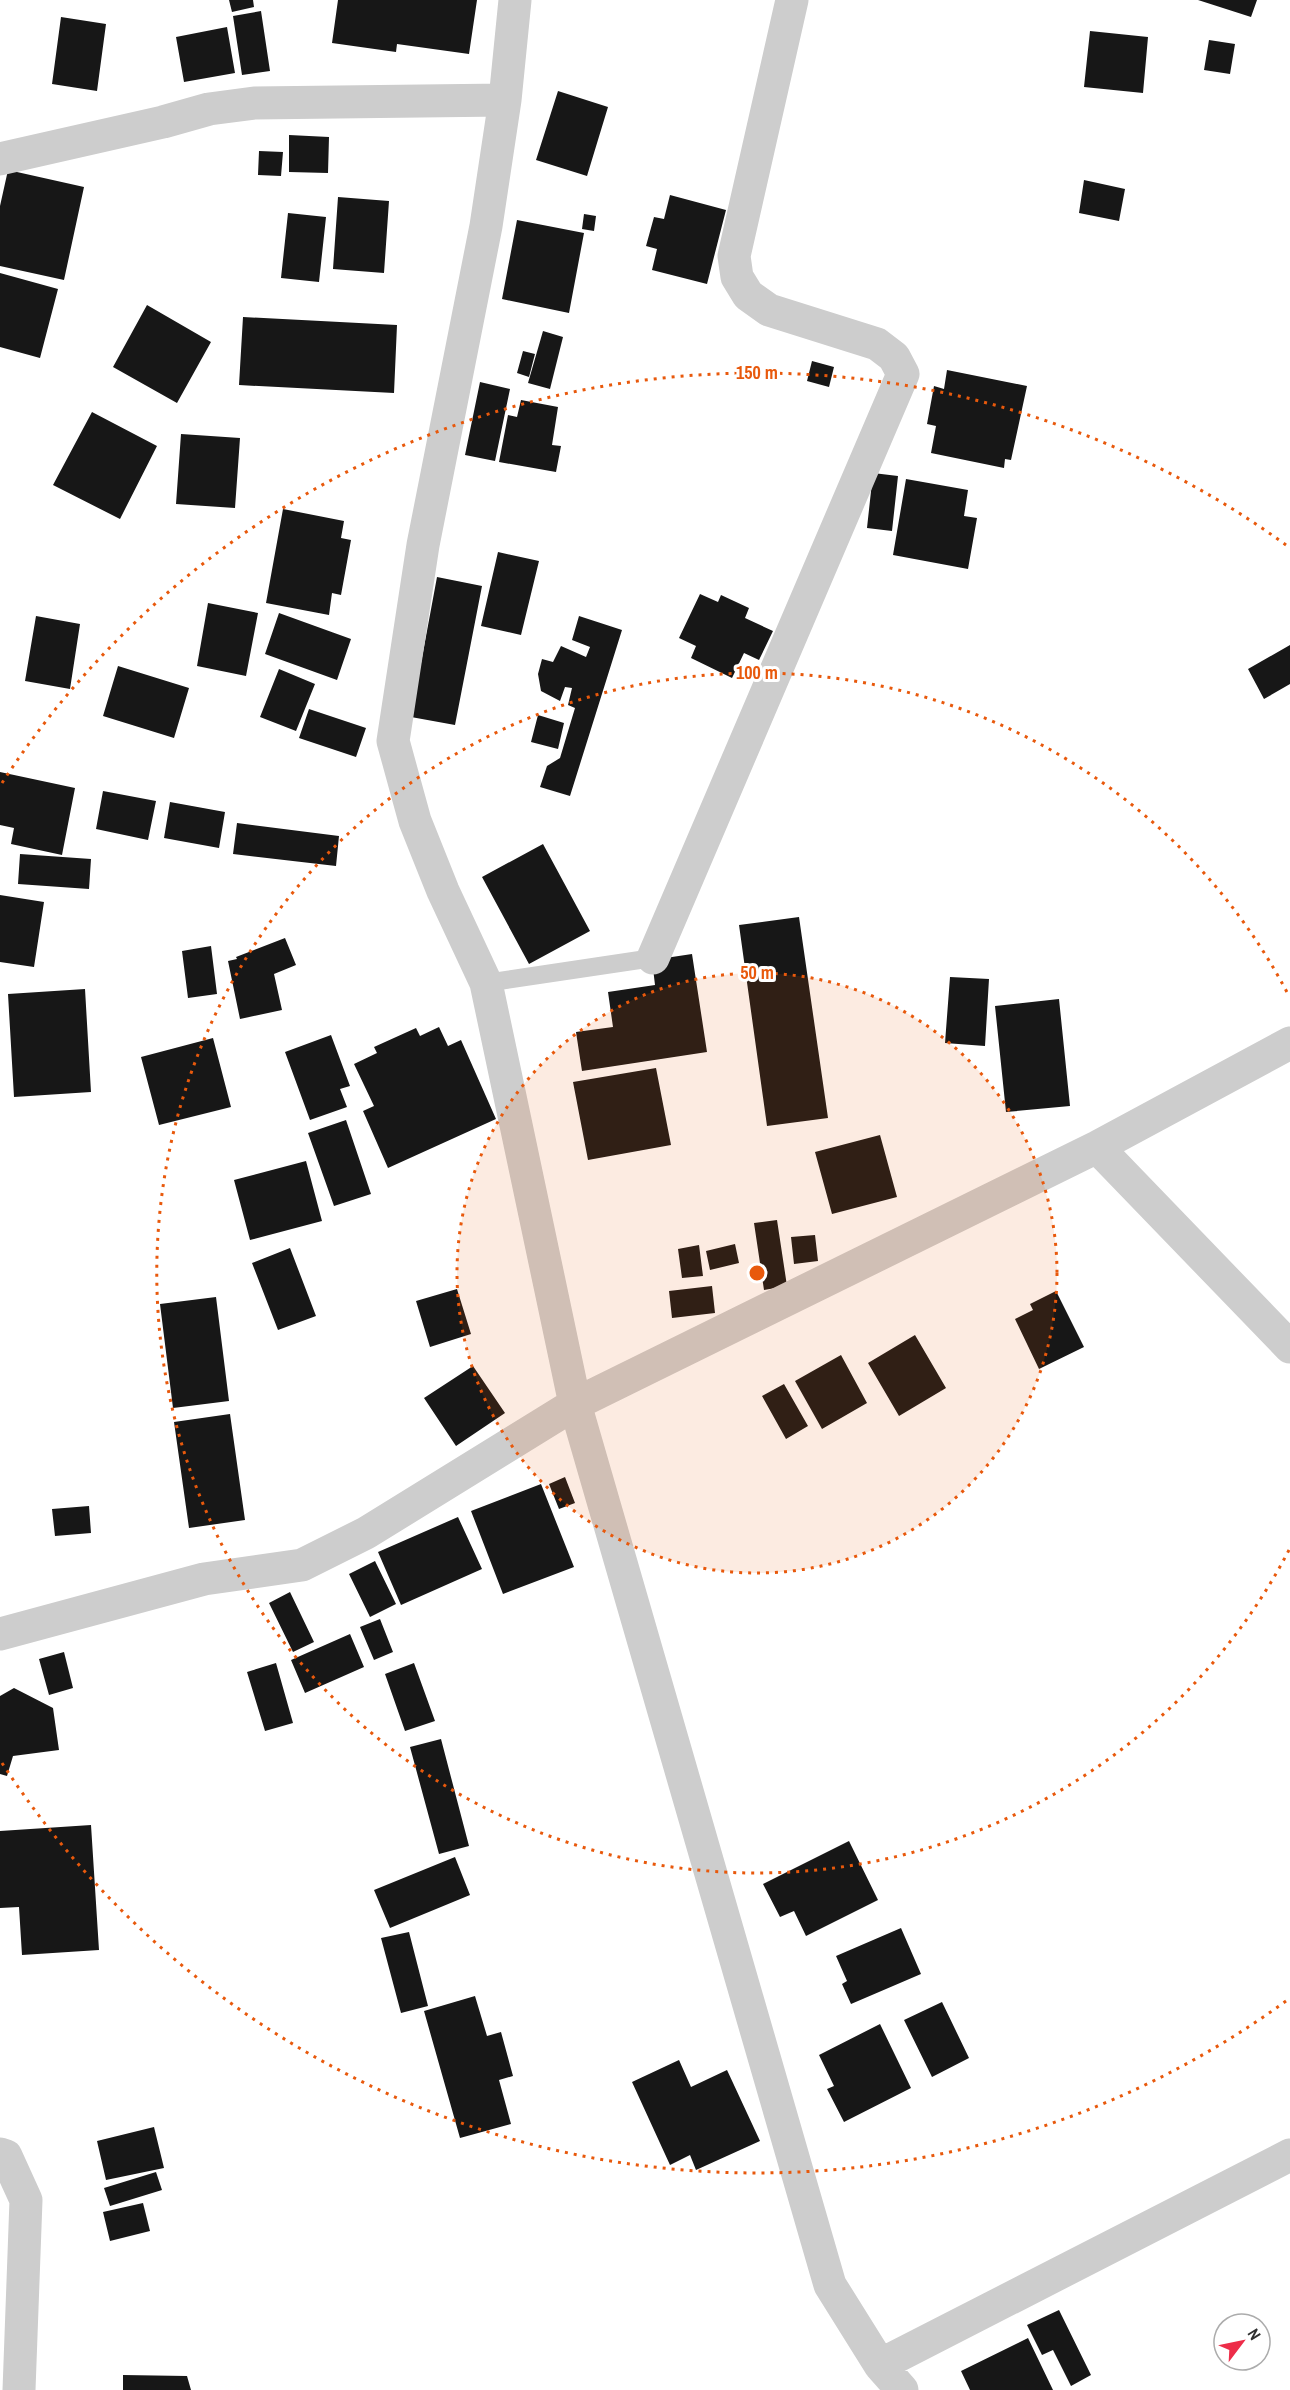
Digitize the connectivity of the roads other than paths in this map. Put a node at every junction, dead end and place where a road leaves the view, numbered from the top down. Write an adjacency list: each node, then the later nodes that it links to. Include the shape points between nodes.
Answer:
1 (515, 0): 3 (street)
2 (792, 0): 5 (street, via 734,256 737,277 748,295 769,310 877,344 894,357 903,374)
3 (505, 100): 4 (street, via 254,103 209,109); 6 (street, via 486,226 423,544 393,741 415,822)
4 (0, 159)
5 (652, 958): 6 (lane)
6 (486, 983): 10 (street)
7 (1290, 1043): 8 (street)
8 (1097, 1147): 9 (street); 10 (street)
9 (1290, 1347)
10 (575, 1404): 11 (street, via 366,1533 302,1565 204,1579); 14 (street, via 830,2285)
11 (0, 1634)
12 (0, 2154): 15 (street, via 6,2157 26,2200)
13 (1290, 2155): 14 (street)
14 (880, 2365): 16 (street)
15 (19, 2390)
16 (902, 2390)

